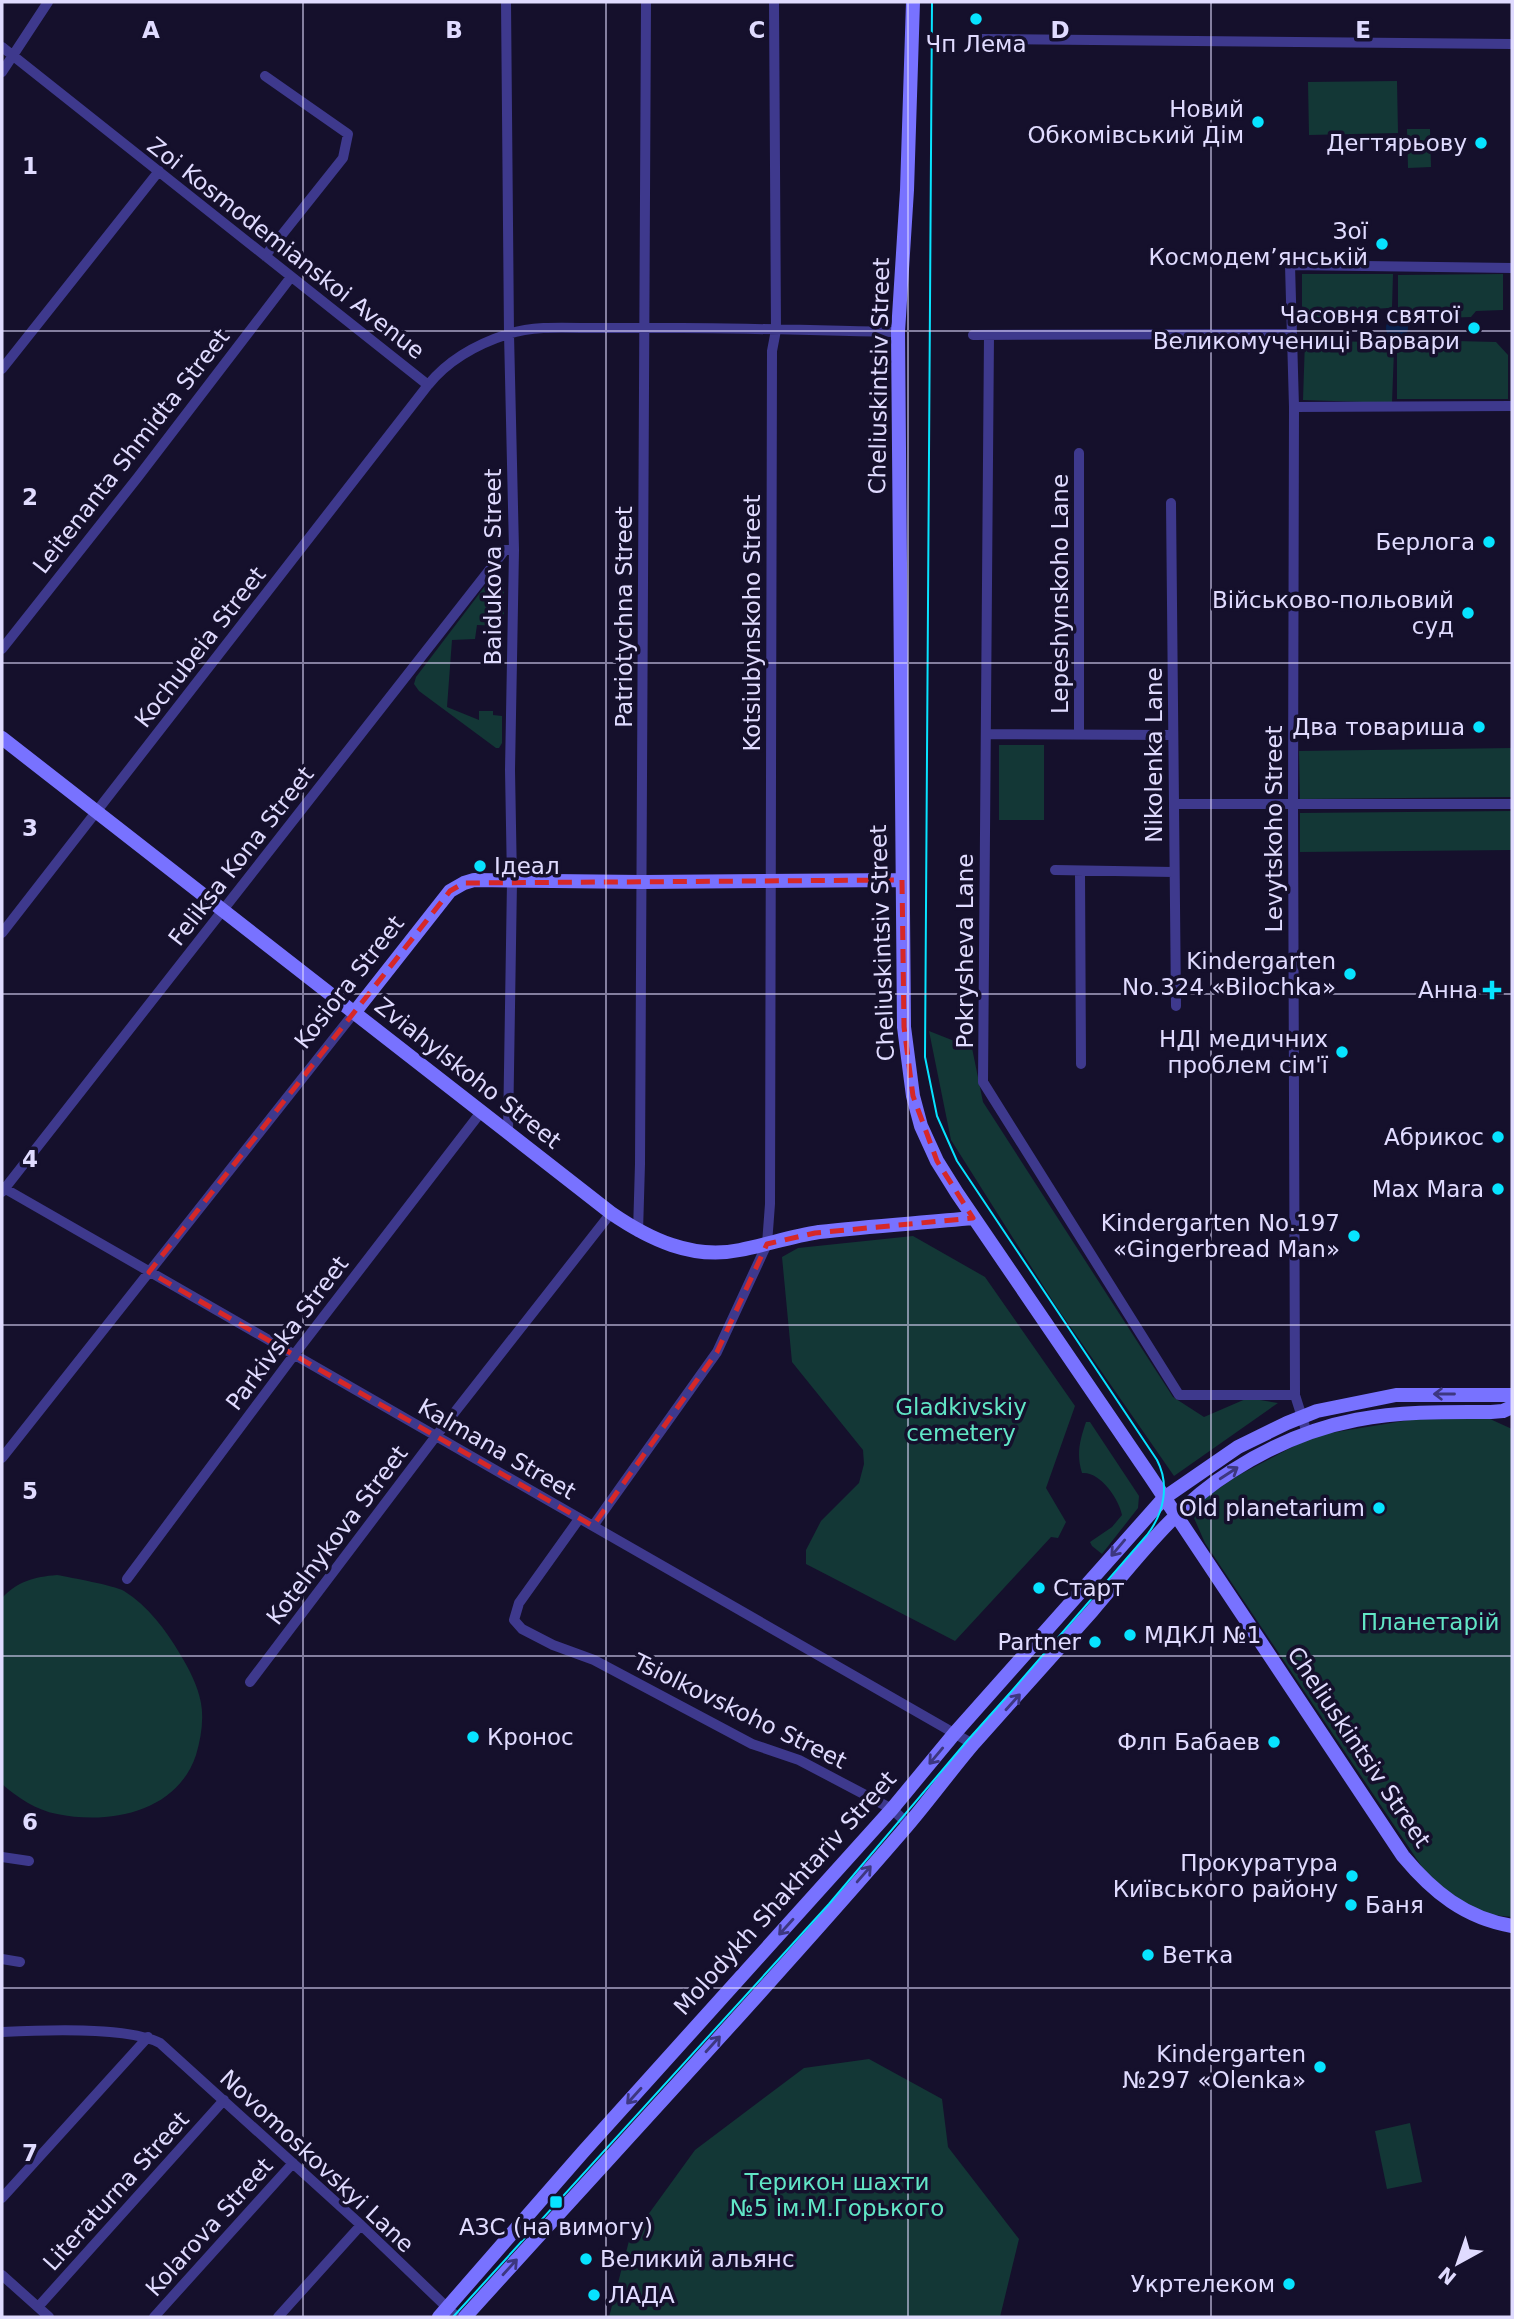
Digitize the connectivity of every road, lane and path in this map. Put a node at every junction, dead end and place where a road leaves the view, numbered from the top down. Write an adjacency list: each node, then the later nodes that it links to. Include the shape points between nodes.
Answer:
1 (48, 2): 9 (street)
2 (506, 2): 19 (street, Baidukova Street)
3 (646, 2): 16 (street, Patriotychna Street)
4 (774, 2): 17 (street, Kotsiubynskoho Street)
5 (913, 2): 18 (main road, Cheliuskintsiv Street)
6 (979, 39): 7 (street)
7 (1512, 44)
8 (2, 47): 9 (street, Zoi Kosmodemianskoi Avenue)
9 (14, 56): 10 (street); 12 (street, Zoi Kosmodemianskoi Avenue)
10 (2, 72)
11 (265, 76): 13 (street, via 348,134 344,158)
12 (159, 172): 13 (street, Zoi Kosmodemianskoi Avenue); 23 (street)
13 (265, 256): 15 (street, Zoi Kosmodemianskoi Avenue)
14 (1512, 268): 20 (street, Levytskoho Street, via 1290,265)
15 (291, 277): 24 (street, Zoi Kosmodemianskoi Avenue); 30 (street, Leitenanta Shmidta Street)
16 (645, 328): 17 (street, Zoi Kosmodemianskoi Avenue); 19 (street, Zoi Kosmodemianskoi Avenue, via 534,329); 45 (street, Patriotychna Street)
17 (776, 330): 18 (street, Zoi Kosmodemianskoi Avenue); 42 (street, Kotsiubynskoho Street, via 772,351)
18 (898, 332): 43 (main road, Cheliuskintsiv Street)
19 (509, 334): 24 (street, Zoi Kosmodemianskoi Avenue, via 443,366); 29 (street, Baidukova Street)
20 (1292, 334): 22 (street); 26 (street, Levytskoho Street)
21 (973, 335): 22 (street)
22 (989, 335): 31 (street, Pokrysheva Lane)
23 (2, 369)
24 (428, 385): 38 (street, Kochubeia Street)
25 (1512, 406): 26 (street)
26 (1294, 407): 37 (street, Levytskoho Street)
27 (1079, 453): 32 (street, Lepeshynskoho Lane)
28 (1171, 503): 33 (street, Nikolenka Lane)
29 (514, 551): 44 (street, Baidukova Street); 46 (street, Feliksa Kona Street, via 505,550)
30 (2, 649)
31 (986, 734): 32 (street); 60 (street, Pokrysheva Lane, via 983,1082 1179,1395)
32 (1079, 735): 33 (street)
33 (1173, 735): 35 (street, Nikolenka Lane)
34 (2, 738): 38 (main road, Zviahylskoho Street)
35 (1174, 804): 37 (street); 41 (street, Nikolenka Lane)
36 (1512, 804): 37 (street)
37 (1293, 805): 60 (street, Levytskoho Street)
38 (97, 812): 46 (main road, Zviahylskoho Street); 47 (street, Kochubeia Street)
39 (1055, 870): 40 (street)
40 (1080, 871): 41 (street); 50 (street)
41 (1173, 872): 48 (street, Nikolenka Lane)
42 (770, 880): 43 (main road, Kosiora Street); 45 (main road, Kosiora Street); 57 (street, Kotsiubynskoho Street)
43 (902, 880): 55 (main road, Cheliuskintsiv Street, via 904,1027 912,1096 937,1161)
44 (512, 881): 45 (main road, Kosiora Street); 49 (main road, Kosiora Street, via 474,880 450,891); 52 (street, Baidukova Street)
45 (642, 882): 56 (street, Patriotychna Street)
46 (223, 910): 49 (main road, Zviahylskoho Street); 53 (street, Feliksa Kona Street)
47 (2, 933)
48 (1176, 1006)
49 (354, 1013): 51 (main road, Zviahylskoho Street); 58 (street, Kosiora Street)
50 (1081, 1064)
51 (481, 1112): 52 (main road, Zviahylskoho Street); 59 (street, Parkivska Street)
52 (508, 1133): 54 (main road, Zviahylskoho Street)
53 (3, 1189): 58 (street, Kalmana Street)
54 (611, 1213): 56 (main road, Zviahylskoho Street); 65 (street, Kotelnykova Street)
55 (973, 1218): 57 (main road, Zviahylskoho Street, via 815,1233); 67 (main road, Cheliuskintsiv Street)
56 (638, 1231): 57 (main road, Zviahylskoho Street, via 683,1250 715,1253)
57 (767, 1244): 70 (street, via 717,1352)
58 (149, 1272): 59 (street, Kalmana Street); 66 (street, Kosiora Street)
59 (294, 1355): 65 (street, Kalmana Street); 71 (street, Parkivska Street)
60 (1295, 1395): 63 (street, Levytskoho Street)
61 (1512, 1395): 63 (main road, Molodykh Shakhtariv Street, one-way to 63, via 1396,1395)
62 (1512, 1407): 64 (main road, Molodykh Shakhtariv Street, via 1378,1415)
63 (1302, 1416): 64 (street, Levytskoho Street); 67 (main road, Molodykh Shakhtariv Street, via 1238,1447)
64 (1307, 1433): 68 (main road, Molodykh Shakhtariv Street, one-way to 64, via 1232,1471)
65 (436, 1436): 69 (street, Kalmana Street); 72 (street, Kotelnykova Street)
66 (2, 1458)
67 (1164, 1498): 68 (main road, Cheliuskintsiv Street); 73 (main road, Molodykh Shakhtariv Street, one-way to 73)
68 (1175, 1514): 74 (main road, Molodykh Shakhtariv Street, one-way to 68); 79 (main road, Cheliuskintsiv Street, via 1420,1877 1476,1917)
69 (579, 1518): 70 (street, Kalmana Street); 75 (street, Tsiolkovskoho Street, via 519,1603 514,1620 522,1629 594,1660 752,1744 799,1760)
70 (593, 1526): 73 (street, Kalmana Street)
71 (127, 1579)
72 (250, 1682)
73 (954, 1734): 74 (street, Kalmana Street); 75 (main road, Molodykh Shakhtariv Street, one-way to 75)
74 (973, 1744): 76 (main road, Molodykh Shakhtariv Street)
75 (892, 1809): 76 (street, Tsiolkovskoho Street); 90 (main road, Molodykh Shakhtariv Street, one-way to 90, via 583,2152)
76 (908, 1824): 94 (main road, Molodykh Shakhtariv Street, one-way to 76)
77 (2, 1857): 78 (street)
78 (29, 1861)
79 (1512, 1926)
80 (2, 1959): 81 (street)
81 (20, 1962)
82 (2, 2032): 83 (street)
83 (148, 2037): 84 (street, Novomoskovskyi Lane); 86 (street)
84 (224, 2100): 85 (street, Novomoskovskyi Lane); 89 (street, Literaturna Street)
85 (293, 2163): 87 (street, Novomoskovskyi Lane); 92 (street, Kolarova Street)
86 (2, 2198)
87 (361, 2225): 90 (street, Novomoskovskyi Lane); 93 (street)
88 (2, 2275): 89 (street)
89 (37, 2307): 91 (street)
90 (447, 2314)
91 (49, 2317)
92 (154, 2317)
93 (278, 2317)
94 (465, 2317)

